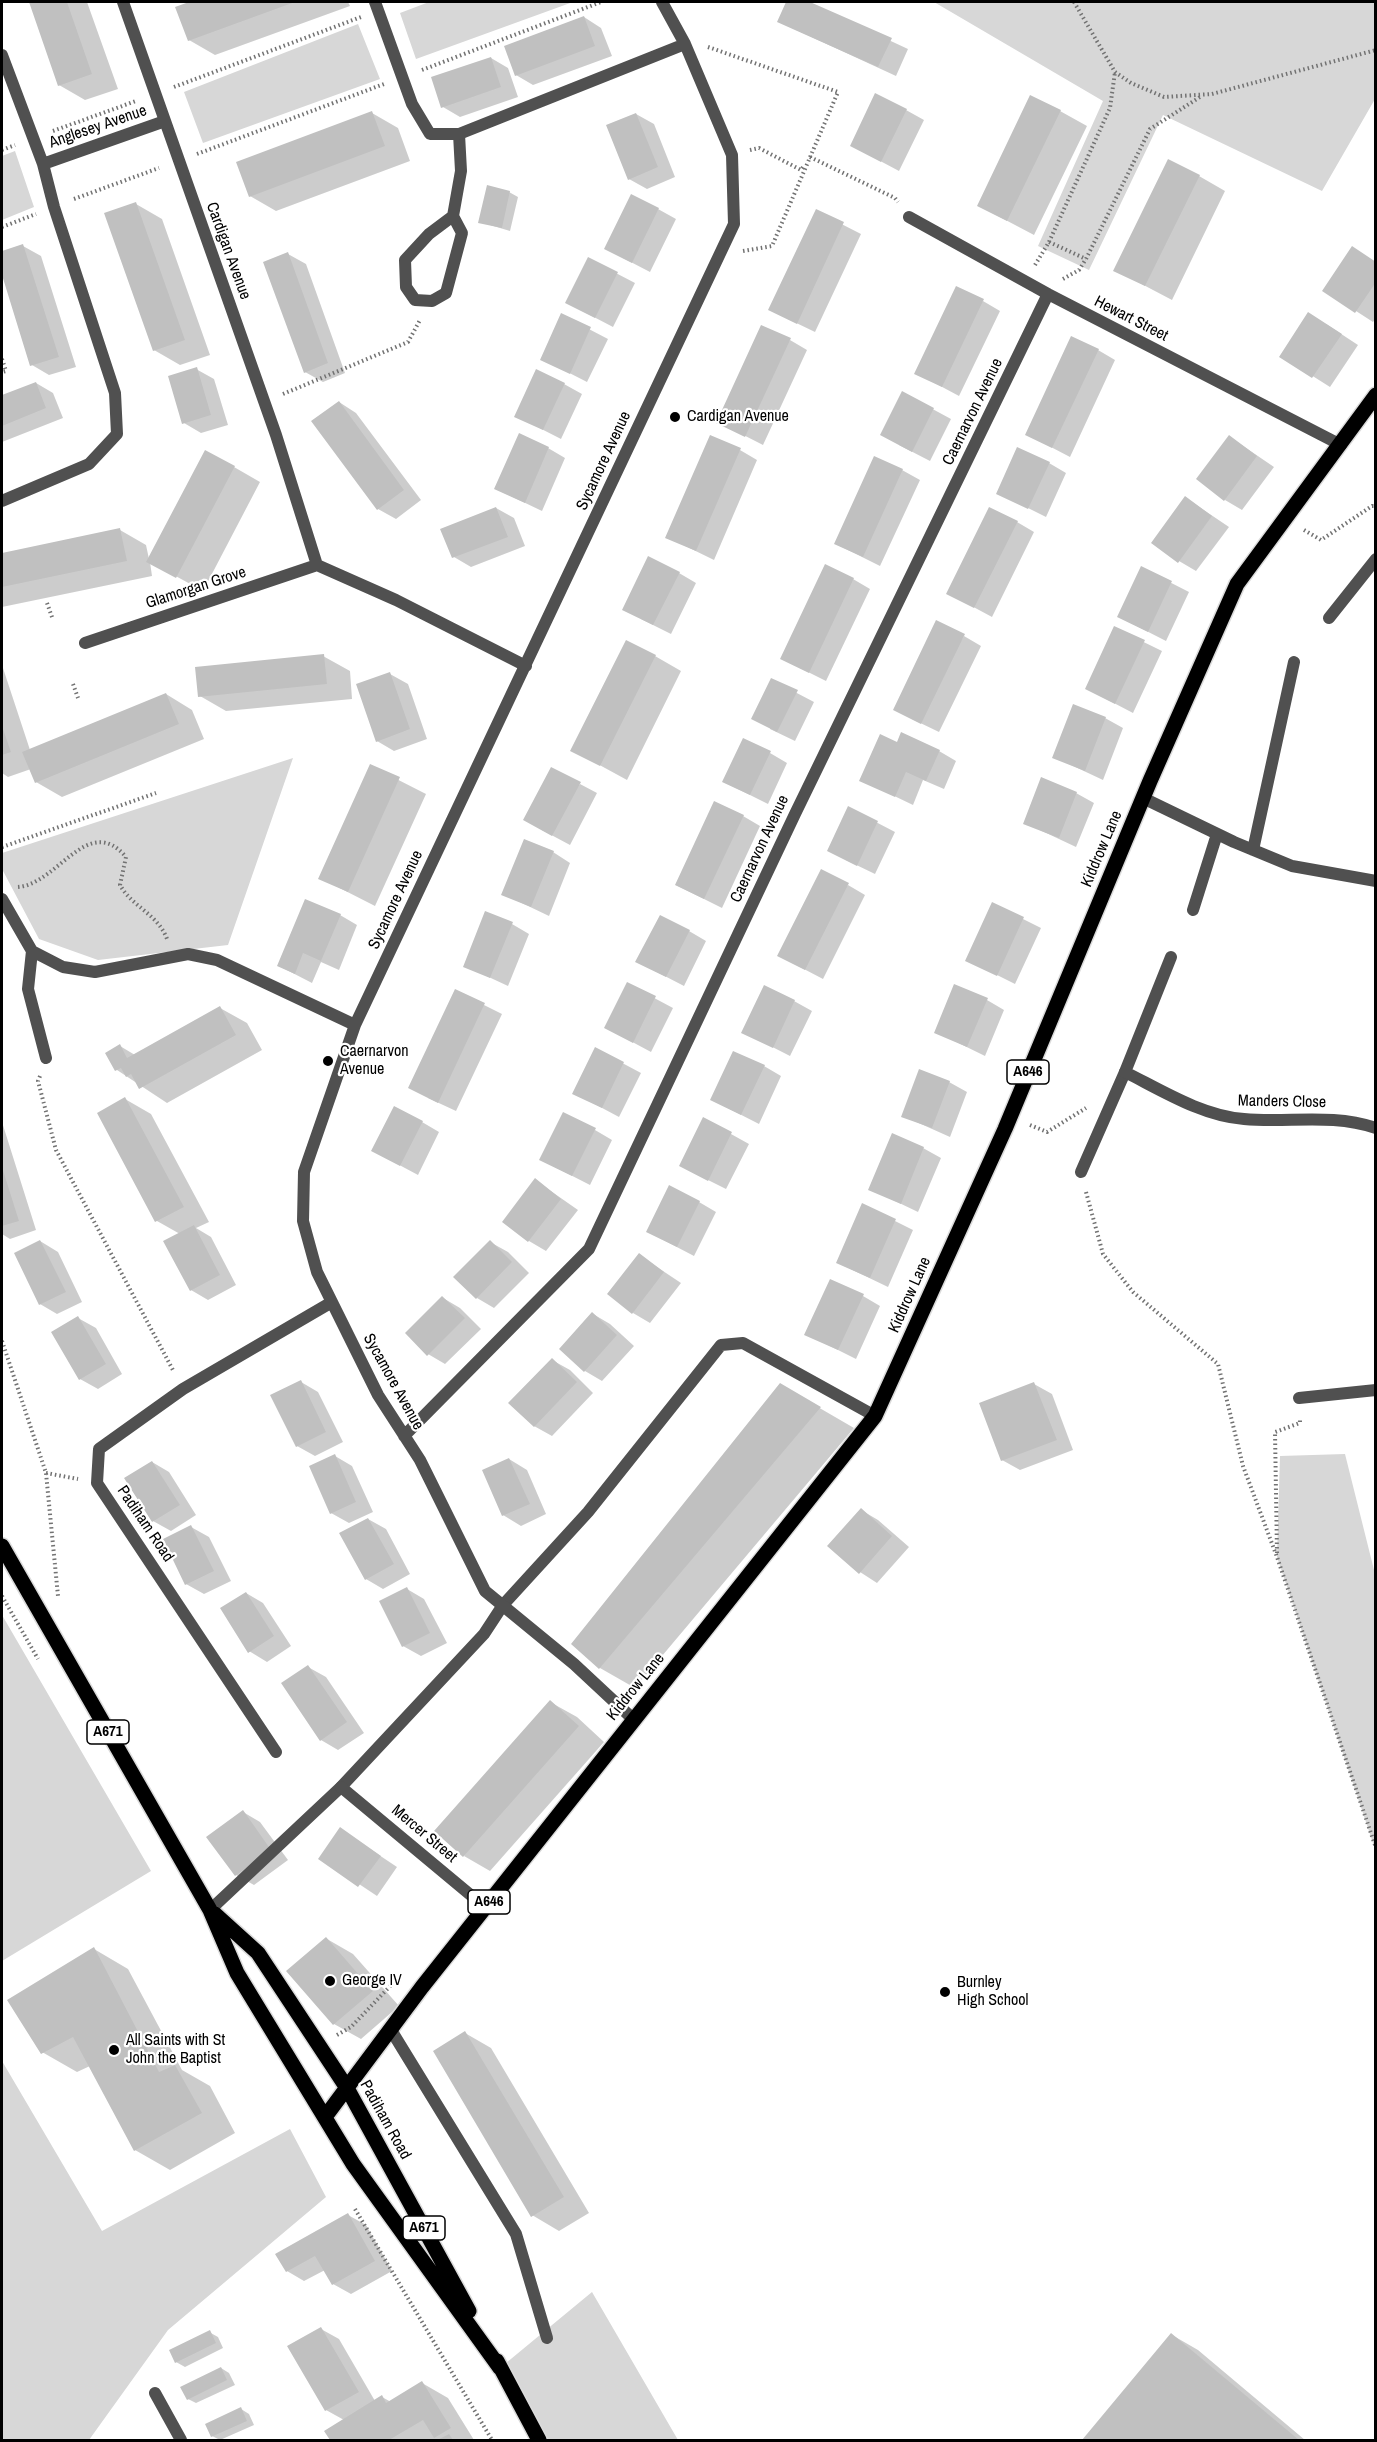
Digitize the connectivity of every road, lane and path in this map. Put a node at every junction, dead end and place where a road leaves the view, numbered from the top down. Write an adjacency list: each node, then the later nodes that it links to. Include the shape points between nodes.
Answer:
1 (123, 2): 11 (street, Cardigan Avenue)
2 (601, 2): 10 (path)
3 (663, 2): 6 (street, Sycamore Avenue)
4 (1074, 2): 9 (path)
5 (377, 6): 10 (street); 11 (path)
6 (683, 41): 14 (street); 18 (path, via 838,92); 26 (street, Sycamore Avenue, via 732,155 734,224)
7 (1376, 50): 12 (path)
8 (2, 55): 15 (street)
9 (1115, 72): 12 (path, via 1164,97); 25 (path, via 1110,108)
10 (404, 77): 14 (street, via 412,104 430,134); 19 (path)
11 (155, 94): 13 (street, Cardigan Avenue); 15 (path)
12 (1202, 95): 27 (path, via 1150,129)
13 (165, 121): 19 (street, Cardigan Avenue); 20 (street, Anglesey Avenue)
14 (459, 134): 22 (street, via 460,171)
15 (33, 138): 17 (path); 20 (street)
16 (759, 148): 18 (path, via 801,170)
17 (2, 150)
18 (810, 156): 23 (path, via 895,198); 26 (path, via 772,246)
19 (178, 161): 21 (path); 40 (street, Cardigan Avenue, via 276,435)
20 (43, 164): 21 (street)
21 (54, 207): 24 (path); 36 (street, via 115,393 117,434 89,464)
22 (453, 216): 30 (street, via 462,234 455,267 446,293); 30 (street, via 405,260 406,287 415,300)
23 (909, 217): 28 (street, Hewart Street)
24 (2, 227)
25 (1049, 242): 27 (path); 28 (path)
26 (719, 256): 46 (street, Sycamore Avenue)
27 (1086, 259): 29 (path, via 1079,270)
28 (1025, 282): 29 (street, Hewart Street)
29 (1045, 292): 35 (street, Hewart Street); 74 (street, Caernarvon Avenue, via 589,1249)
30 (432, 301): 33 (path, via 408,342)
31 (2, 359): 32 (path, via 6,371)
32 (2, 372)
33 (282, 394)
34 (1376, 395): 35 (main road, Kiddrow Lane / A646)
35 (1341, 445): 38 (main road, Kiddrow Lane / A646)
36 (2, 501)
37 (1376, 506): 38 (path, via 1321,540)
38 (1284, 519): 50 (main road, Kiddrow Lane / A646, via 1237,584)
39 (1376, 559): 42 (street)
40 (317, 565): 44 (street, Glamorgan Grove); 46 (street)
41 (47, 603): 43 (path)
42 (1329, 618)
43 (53, 620)
44 (85, 643)
45 (1294, 662): 53 (street)
46 (526, 666): 61 (street, Sycamore Avenue)
47 (73, 684): 48 (path)
48 (78, 698)
49 (156, 793): 52 (path)
50 (1143, 798): 51 (street); 65 (main road, Kiddrow Lane / A646)
51 (1217, 834): 53 (street); 57 (street)
52 (2, 847)
53 (1253, 850): 54 (street, via 1292,866)
54 (1376, 881)
55 (10, 886): 59 (path, via 22,887 46,874 88,843 100,840 118,847 126,857 120,885 126,897 162,926)
56 (2, 898): 58 (street)
57 (1193, 910)
58 (32, 951): 59 (street, via 63,967 95,972); 62 (street, via 28,989)
59 (170, 957): 61 (street, via 188,954 217,960)
60 (1171, 957): 63 (street)
61 (355, 1025): 68 (street, Sycamore Avenue, via 304,1172 303,1221 317,1272)
62 (46, 1058): 70 (path, via 38,1081 56,1150)
63 (1125, 1072): 64 (street); 66 (street, Manders Close, via 1226,1116 1356,1121)
64 (1118, 1089): 65 (path, via 1047,1132); 67 (street)
65 (1009, 1118): 73 (main road, Kiddrow Lane / A646)
66 (1376, 1128)
67 (1081, 1172): 78 (path, via 1103,1254 1133,1292 1218,1364 1243,1466)
68 (332, 1302): 70 (street, Padiham Road); 74 (street, Sycamore Avenue, via 378,1395)
69 (2, 1341): 75 (path)
70 (183, 1389): 76 (street, Padiham Road, via 99,1449)
71 (1376, 1390): 72 (street)
72 (1299, 1398): 78 (path, via 1300,1423 1275,1432)
73 (875, 1416): 80 (street, via 743,1342 721,1345 588,1512); 81 (main road, Kiddrow Lane / A646)
74 (404, 1436): 80 (street, Sycamore Avenue, via 486,1592)
75 (46, 1473): 76 (path); 79 (path)
76 (96, 1483): 82 (street, Padiham Road)
77 (3, 1553): 86 (main road, Padiham Road / A671)
78 (1277, 1557): 84 (path)
79 (58, 1602)
80 (503, 1605): 81 (street, Sycamore Avenue); 83 (street, via 484,1634)
81 (633, 1719): 85 (main road, Kiddrow Lane / A646)
82 (276, 1752)
83 (341, 1787): 85 (street, Mercer Street); 86 (street)
84 (1376, 1848)
85 (485, 1907): 87 (main road, Kiddrow Lane / A646)
86 (210, 1910): 88 (main road, Padiham Road / A671, via 258,1953); 91 (main road, Padiham Road / A671, via 237,1973)
87 (422, 1987): 88 (path, via 402,1974 351,2027 334,2036 314,2017); 89 (main road, Kiddrow Lane / A646)
88 (305, 2024): 90 (main road, Padiham Road / A671)
89 (391, 2030): 90 (main road, Kiddrow Lane / A646); 92 (street, via 516,2234)
90 (347, 2088): 91 (main road, Kiddrow Lane / A646); 93 (main road, Padiham Road / A671)
91 (325, 2117): 93 (main road, Padiham Road / A671, via 353,2164)
92 (547, 2338)
93 (500, 2368): 96 (main road, Padiham Road / A671)
94 (155, 2393): 95 (street)
95 (181, 2440)
96 (539, 2440)

